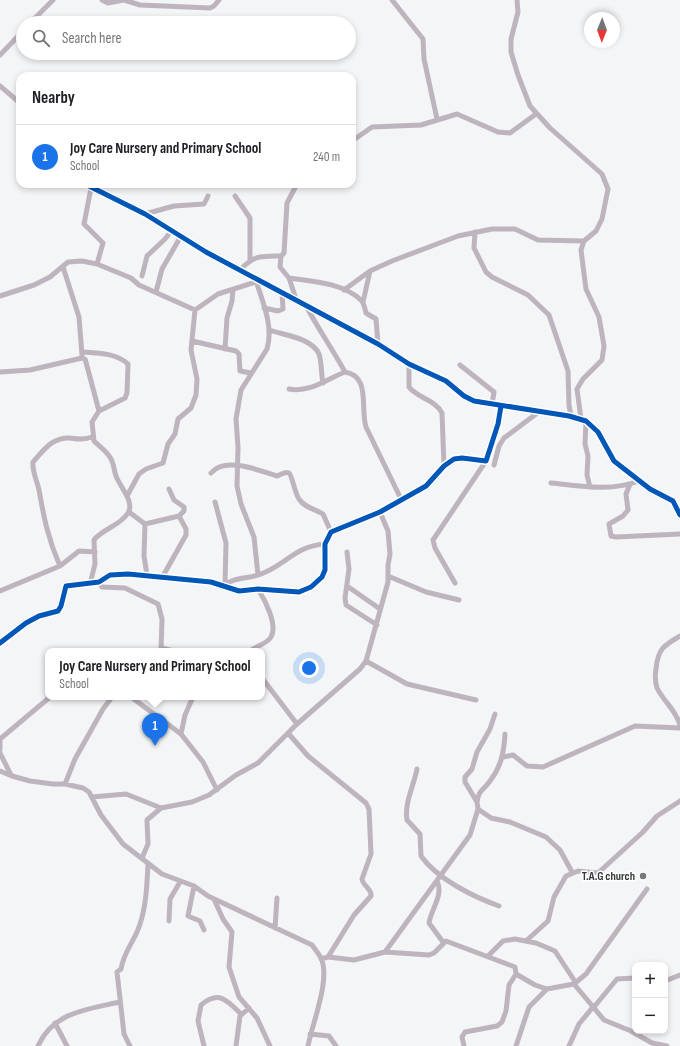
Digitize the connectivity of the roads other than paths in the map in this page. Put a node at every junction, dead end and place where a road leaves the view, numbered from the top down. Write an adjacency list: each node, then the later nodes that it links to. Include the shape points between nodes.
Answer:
1 (53, 0): 6 (street)
2 (102, 0): 3 (street, via 108,3 124,0 140,5 210,8)
3 (219, 0)
4 (392, 0): 12 (street, via 424,39 424,59)
5 (517, 0): 11 (street, via 518,12 511,38 511,52 528,100)
6 (37, 16)
7 (16, 39): 8 (street)
8 (0, 56)
9 (0, 86): 10 (street)
10 (16, 100)
11 (536, 114): 12 (street, via 514,132 506,134 462,115 452,114); 22 (street, via 602,174 606,183 606,203 602,219 596,231)
12 (437, 119): 13 (street, via 421,126 372,127)
13 (356, 138)
14 (91, 188): 18 (street); 25 (street, via 84,220 86,227 103,243)
15 (295, 188): 23 (street, via 287,203 285,249)
16 (208, 196): 18 (street, via 204,204 174,206)
17 (235, 196): 24 (street, via 250,218)
18 (145, 214): 19 (street)
19 (172, 230): 21 (street); 29 (street, via 147,256)
20 (475, 232): 22 (street, via 510,228 520,230 538,240); 28 (street, via 452,238); 58 (street, via 474,248 486,272 528,295 549,315 568,371)
21 (181, 236): 27 (street); 34 (street, via 162,269)
22 (584, 241): 59 (street, via 581,250 586,289 599,317 604,346 602,360 579,384 577,395)
23 (281, 256): 24 (street); 30 (street, via 280,267)
24 (250, 260): 27 (street)
25 (97, 264): 26 (street, via 73,261); 34 (street)
26 (63, 267): 36 (street, via 34,285); 46 (street, via 79,317)
27 (240, 270): 31 (street)
28 (370, 271): 33 (street); 38 (street)
29 (142, 276)
30 (289, 278): 33 (street); 37 (street)
31 (255, 280): 32 (street); 35 (street); 40 (street)
32 (233, 289): 41 (street, via 214,297); 45 (street, via 227,318)
33 (344, 290): 38 (street)
34 (156, 292): 41 (street)
35 (282, 292): 37 (street); 40 (street, via 283,309 278,311)
36 (0, 296)
37 (296, 299): 39 (street)
38 (363, 302): 44 (street, via 366,313 376,319)
39 (305, 303): 44 (street); 50 (street)
40 (264, 308): 42 (street)
41 (195, 310): 43 (street)
42 (269, 330): 51 (street, via 267,349); 52 (street, via 308,342 316,349 320,358)
43 (192, 341): 45 (street); 71 (street, via 198,380 194,403 178,419 175,434 168,444 163,463 139,474)
44 (378, 344): 47 (street)
45 (225, 349): 51 (street, via 238,352 240,371)
46 (82, 355): 49 (street, via 30,370); 56 (street); 56 (street, via 112,355 128,364 125,398)
47 (409, 364): 54 (street, via 446,381 474,401); 64 (street, via 409,387 442,413)
48 (460, 365): 54 (street, via 494,392)
49 (0, 372)
50 (345, 372): 52 (street); 72 (street, via 359,379 363,391 366,427)
51 (251, 373): 62 (street, via 239,397 236,419)
52 (323, 383): 53 (street, via 302,389)
53 (290, 389)
54 (492, 404): 55 (street)
55 (501, 406): 57 (street); 61 (street)
56 (99, 411): 60 (street, via 92,422)
57 (540, 411): 58 (street); 63 (street, via 504,438)
58 (572, 417): 59 (street)
59 (584, 420): 66 (street, via 598,432 614,461); 69 (street)
60 (92, 437): 71 (street, via 111,459 116,476); 84 (street, via 85,440 66,438 54,441 33,462 43,518)
61 (486, 461): 64 (street, via 462,458 454,459); 90 (street, via 433,540 434,548)
62 (237, 465): 65 (street, via 218,468); 79 (street, via 261,469 277,476 290,473 300,501 310,509 323,514); 86 (street, via 238,496 254,537)
63 (494, 465)
64 (444, 466): 72 (street, via 426,486)
65 (211, 473)
66 (639, 480): 68 (street); 77 (street, via 673,501)
67 (551, 483): 69 (street)
68 (630, 484): 69 (street, via 611,488); 80 (street, via 626,494 628,510 624,516 609,524 610,536)
69 (590, 487)
70 (169, 489): 76 (street, via 174,500 185,510)
71 (127, 496): 74 (street)
72 (401, 499): 75 (street)
73 (215, 502): 92 (street, via 226,543)
74 (129, 512): 78 (street); 82 (street, via 120,522 96,537)
75 (380, 512): 79 (street); 88 (street, via 390,539)
76 (179, 516): 78 (street); 87 (street, via 186,529 186,535)
77 (680, 516)
78 (145, 524): 85 (street, via 144,556)
79 (331, 532): 81 (street)
80 (680, 534)
81 (325, 544): 86 (street, via 305,548); 94 (street, via 325,570 322,577 311,587 299,592)
82 (95, 552): 84 (street, via 79,550); 91 (street)
83 (347, 552): 93 (street)
84 (60, 566): 95 (street)
85 (147, 575): 87 (street); 89 (street, via 110,575)
86 (258, 575): 92 (street, via 240,578)
87 (163, 576): 92 (street)
88 (388, 576): 96 (street, via 426,592); 97 (street)
89 (99, 582): 91 (street); 101 (street, via 102,586 125,588 158,604 162,619)
90 (455, 583)
91 (90, 584): 100 (street, via 66,586 59,609 26,623)
92 (224, 585): 94 (street, via 239,591)
93 (347, 586): 97 (street); 98 (street, via 346,605)
94 (258, 589): 102 (street, via 270,611 272,634)
95 (0, 591)
96 (459, 600)
97 (380, 609): 98 (street)
98 (377, 625): 103 (street)
99 (680, 636): 112 (street, via 658,653 655,680 659,691 676,714)
100 (0, 643)
101 (161, 648)
102 (255, 648)
103 (366, 661): 109 (street, via 399,682); 111 (street, via 354,676)
104 (265, 682): 111 (street)
105 (46, 700): 116 (street)
106 (110, 700): 123 (street, via 75,759)
107 (135, 700): 114 (street)
108 (192, 700): 114 (street, via 185,714)
109 (476, 700)
110 (495, 714): 127 (street, via 472,769 465,777 465,782)
111 (297, 724): 113 (street)
112 (680, 727): 119 (street, via 635,726 543,768 527,766 513,755)
113 (288, 733): 124 (street, via 258,763 236,775); 148 (street, via 308,756 366,802 370,809 371,854 362,879 371,891 371,896 354,915)
114 (181, 734): 124 (street, via 203,762)
115 (505, 734): 119 (street)
116 (0, 739): 117 (street)
117 (0, 750)
118 (0, 753): 122 (street)
119 (503, 757): 127 (street, via 490,781 478,792)
120 (416, 769): 133 (street, via 408,800 407,820 420,834 421,856)
121 (0, 771): 122 (street)
122 (12, 776): 123 (street, via 43,784)
123 (65, 784): 125 (street, via 83,788)
124 (217, 790): 128 (street, via 192,802)
125 (92, 797): 128 (street, via 126,794); 130 (street, via 118,838 129,850)
126 (680, 801): 132 (street, via 657,816 598,873)
127 (477, 802): 129 (street)
128 (161, 808): 130 (street, via 147,820 148,844)
129 (478, 809): 132 (street, via 491,818 510,822 546,837 560,850); 133 (street, via 470,835)
130 (142, 858): 131 (street)
131 (148, 864): 135 (street); 156 (street, via 143,914 137,932 123,957 121,969 117,972)
132 (572, 872): 144 (street, via 560,884 548,921)
133 (441, 875): 134 (street); 140 (street, via 473,896)
134 (437, 881): 145 (street, via 439,896 429,923); 146 (street)
135 (180, 882): 136 (street); 141 (street, via 170,899)
136 (194, 886): 139 (street); 143 (street, via 188,916 200,921)
137 (647, 889): 154 (street, via 586,974)
138 (277, 898): 142 (street)
139 (214, 899): 142 (street); 158 (street, via 232,932 229,966 239,997)
140 (499, 906)
141 (169, 921)
142 (275, 928): 149 (street, via 312,945)
143 (204, 930)
144 (526, 940): 147 (street, via 503,941); 154 (street, via 555,951)
145 (443, 942): 146 (street, via 438,950 429,955); 147 (street)
146 (385, 952): 148 (street, via 354,960)
147 (488, 956): 150 (street, via 515,967)
148 (328, 957): 149 (street)
149 (321, 959): 161 (street, via 322,990)
150 (516, 974): 155 (street, via 535,986); 170 (street, via 509,985 502,1022 497,1026 465,1032 462,1037)
151 (680, 975): 153 (street)
152 (632, 978): 157 (street, via 616,979)
153 (668, 980)
154 (575, 983): 155 (street); 157 (street)
155 (547, 989): 171 (street, via 529,1008)
156 (120, 1002): 160 (street, via 66,1015); 164 (street, via 124,1034)
157 (593, 1007): 172 (street, via 579,1024); 173 (street, via 609,1023)
158 (249, 1008): 159 (street); 167 (street, via 257,1018)
159 (241, 1014): 165 (street, via 222,998 213,998 200,1005 198,1021); 166 (street)
160 (55, 1023): 162 (street); 163 (street)
161 (310, 1034): 168 (street); 169 (street, via 329,1036)
162 (38, 1046)
163 (67, 1046)
164 (130, 1046)
165 (204, 1046)
166 (236, 1046)
167 (270, 1046)
168 (308, 1046)
169 (336, 1046)
170 (464, 1046)
171 (516, 1046)
172 (569, 1046)
173 (667, 1046)

